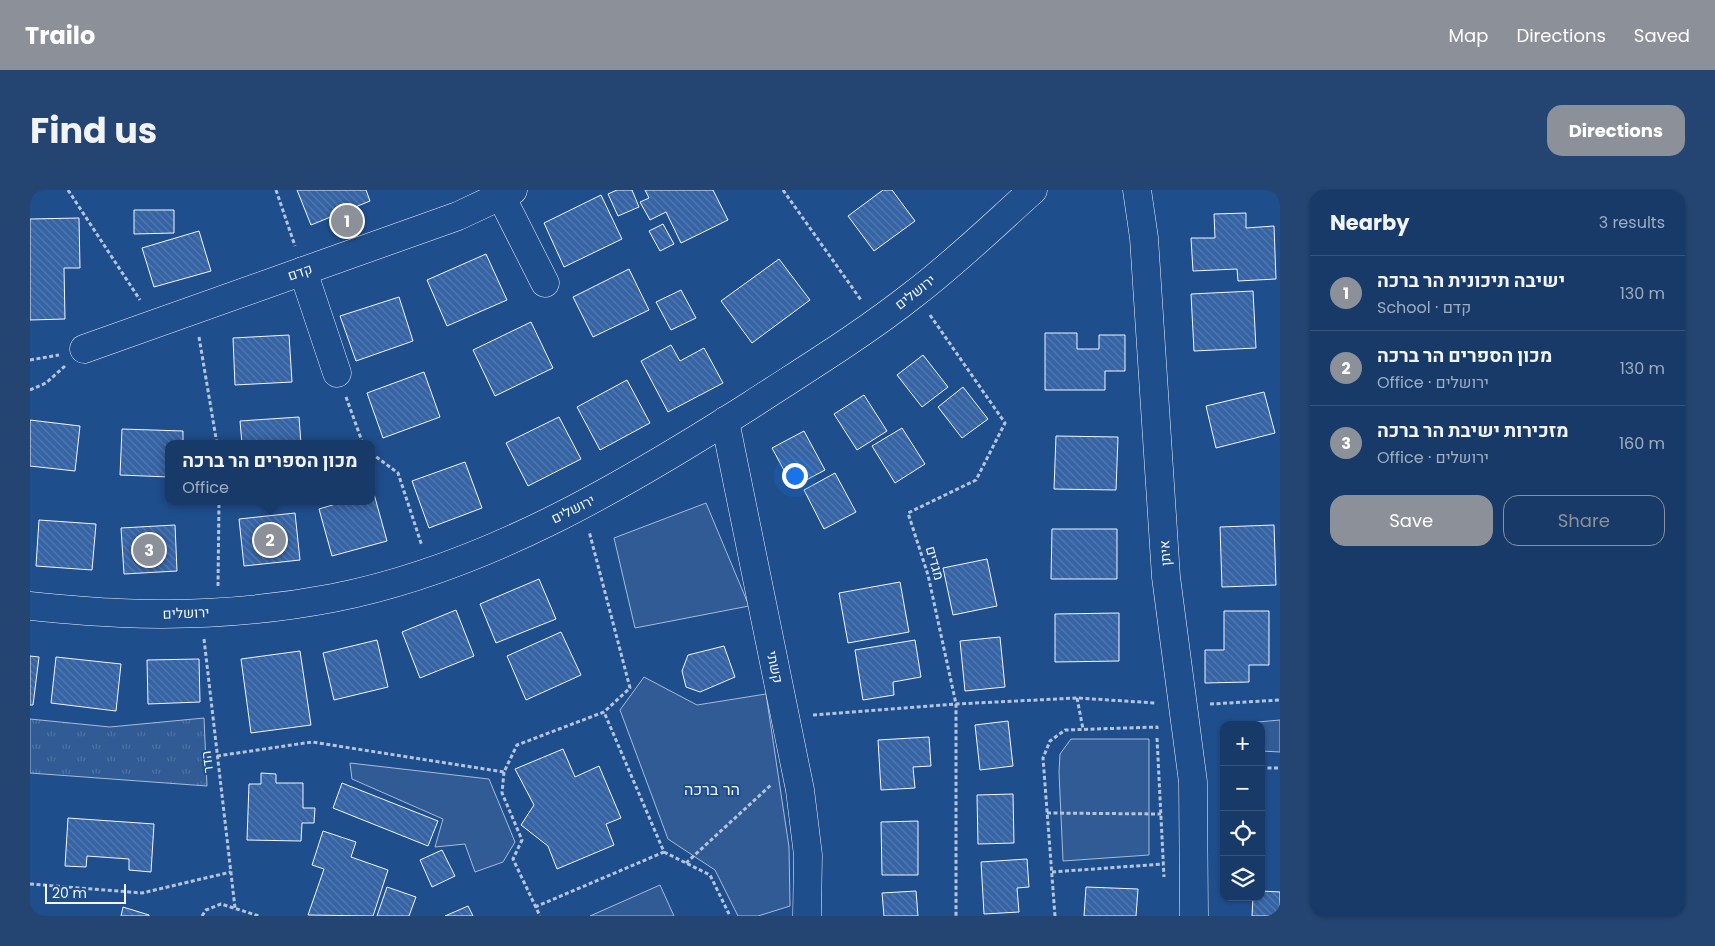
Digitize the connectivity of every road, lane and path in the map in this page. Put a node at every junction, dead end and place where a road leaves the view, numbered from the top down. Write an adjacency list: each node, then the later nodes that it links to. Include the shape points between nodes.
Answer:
1 (68, 190): 12 (path)
2 (276, 190): 7 (path)
3 (783, 190): 11 (path)
4 (1033, 190): 9 (street, ירושלים)
5 (1137, 190): 28 (street, איתן, via 1144,238 1166,577)
6 (499, 194): 7 (street, קדם, via 458,216); 8 (street)
7 (303, 271): 10 (street, קדם); 14 (street)
8 (545, 283)
9 (915, 294): 11 (street, ירושלים); 27 (path, מגדים, via 1005,423 976,480 908,513 928,575)
10 (194, 309): 12 (street, קדם); 17 (path)
11 (876, 321): 16 (street, ירושלים)
12 (155, 323): 13 (street, קדם)
13 (84, 349): 15 (path, via 46,383)
14 (337, 373): 18 (path)
15 (30, 390)
16 (725, 421): 20 (street, ירושלים); 30 (street, קשתי)
17 (216, 440)
18 (362, 440)
19 (375, 456): 22 (path, via 398,473)
20 (582, 504): 22 (street, ירושלים, via 465,560); 29 (path, via 630,688)
21 (219, 505): 24 (path, הדר)
22 (430, 572): 24 (street, ירושלים, via 333,598)
23 (30, 606): 24 (street, ירושלים, via 120,613)
24 (210, 612): 32 (path, הדר)
25 (1078, 698): 27 (path); 28 (path); 31 (path)
26 (1280, 700): 28 (path)
27 (956, 704): 30 (path); 53 (path, מגדים)
28 (1182, 705): 55 (street, איתן, via 1193,782)
29 (604, 712): 36 (path, via 517,745); 39 (path)
30 (785, 717): 33 (street, קשתי)
31 (1082, 729): 37 (path, via 1065,730 1050,741 1043,758); 38 (path, via 1157,727)
32 (217, 756): 36 (path, via 312,742); 42 (path, הדר)
33 (794, 763): 40 (path); 52 (street, קשתי, via 808,855)
34 (1265, 768): 35 (path)
35 (1280, 768)
36 (504, 772): 46 (path, via 502,793 522,840 512,859)
37 (1047, 813): 38 (path); 43 (path)
38 (1161, 814): 41 (path)
39 (664, 852): 40 (path); 46 (path)
40 (686, 863): 51 (path, via 710,875)
41 (1163, 864): 43 (path); 45 (path)
42 (231, 872): 44 (path, via 142,893); 47 (path, הדר)
43 (1052, 872): 54 (path)
44 (30, 884)
45 (1164, 884)
46 (535, 907): 50 (path)
47 (235, 908): 48 (path, via 221,904 206,910); 49 (path)
48 (202, 916)
49 (259, 916)
50 (540, 916)
51 (730, 916)
52 (807, 916)
53 (956, 916)
54 (1055, 916)
55 (1194, 916)

